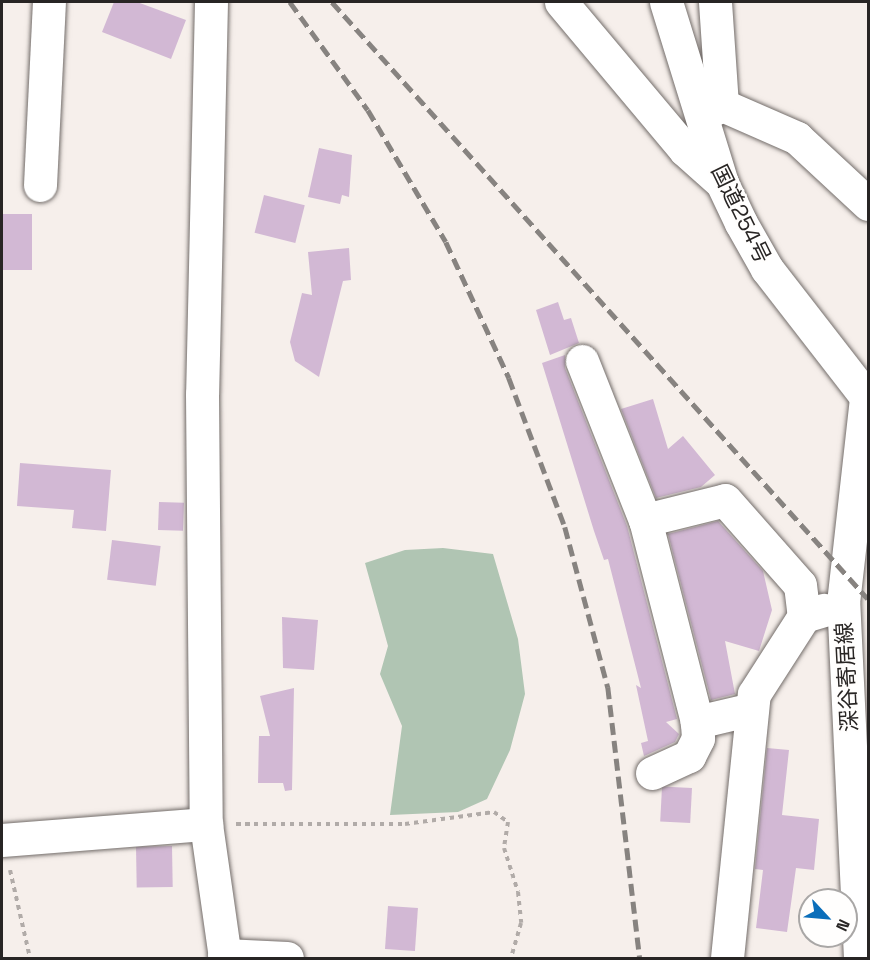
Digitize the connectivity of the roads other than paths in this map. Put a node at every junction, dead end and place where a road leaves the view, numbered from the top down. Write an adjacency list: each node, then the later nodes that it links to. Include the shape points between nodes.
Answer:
1 (49, 2): 8 (main road)
2 (212, 2): 18 (main road, via 202,394)
3 (561, 2): 7 (main road, via 685,150)
4 (666, 2): 6 (main road, 国道254号)
5 (715, 2): 6 (main road)
6 (712, 111): 7 (main road, 国道254号); 9 (main road, via 797,138)
7 (722, 183): 11 (main road, 国道254号, via 767,269)
8 (40, 185)
9 (868, 204)
10 (582, 361): 12 (main road)
11 (867, 398): 13 (main road, 深谷寄居線)
12 (645, 520): 14 (main road, via 725,500 800,585); 16 (main road)
13 (843, 603): 14 (main road); 23 (main road, 深谷寄居線)
14 (804, 616): 15 (main road, via 754,694)
15 (752, 709): 16 (main road); 22 (main road)
16 (696, 722): 17 (main road, via 698,738 689,756)
17 (652, 773)
18 (206, 824): 19 (main road); 20 (main road)
19 (2, 840)
20 (225, 957): 21 (main road)
21 (287, 958)
22 (727, 958)
23 (860, 958)

